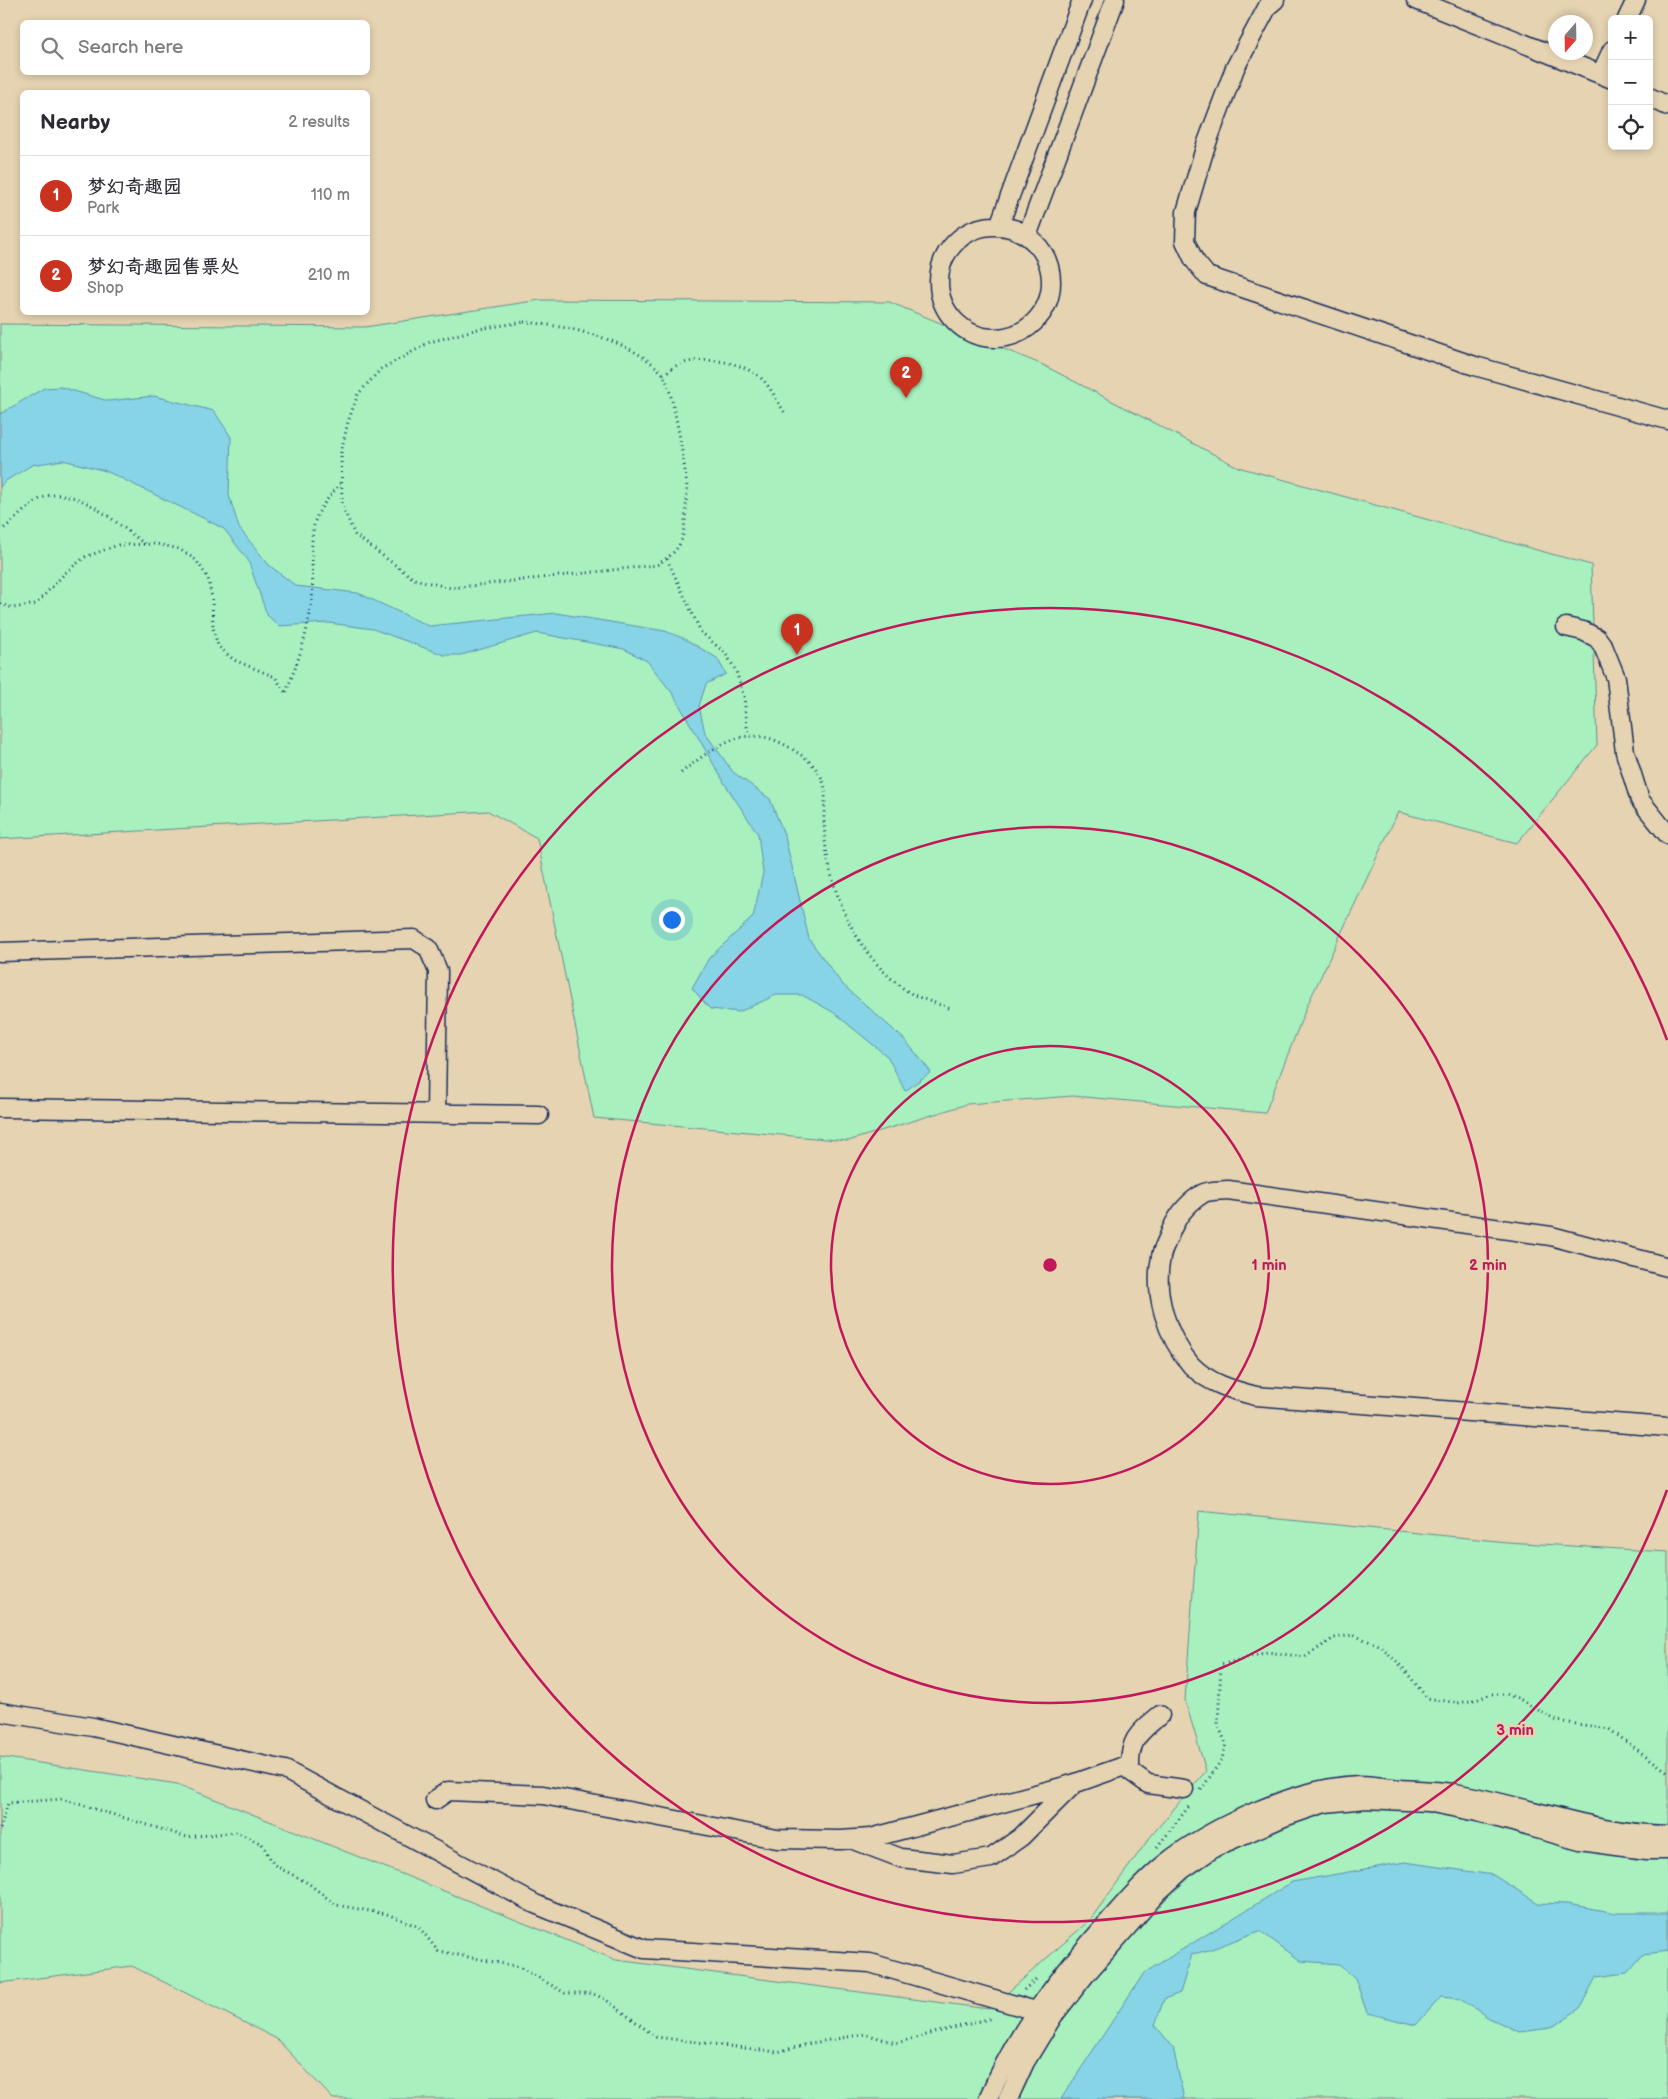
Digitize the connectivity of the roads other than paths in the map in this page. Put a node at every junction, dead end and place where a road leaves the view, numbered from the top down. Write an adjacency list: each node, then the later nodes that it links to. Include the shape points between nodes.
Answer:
1 (1082, 0): 11 (street)
2 (1115, 0): 12 (street)
3 (1275, 0): 13 (street, via 1268,6 1235,68 1205,148 1186,212 1185,241 1207,276 1475,366)
4 (1416, 0): 8 (street)
5 (1636, 0): 6 (street)
6 (1629, 15)
7 (1610, 60): 8 (street)
8 (1606, 76)
9 (1653, 99): 10 (street)
10 (1668, 106)
11 (999, 226): 12 (street); 12 (street, via 981,227 965,234 951,246 942,262 938,279 940,297 948,313 960,326 977,335 994,338 1012,336 1028,328 1045,307 1051,282 1048,264 1040,248)
12 (1028, 236)
13 (1668, 420)
14 (1566, 627): 15 (street, via 1583,630 1598,638 1603,646 1616,678 1625,752 1640,800)
15 (1668, 835)
16 (0, 952): 18 (street, via 414,939 428,948 438,971)
17 (0, 1108): 18 (street)
18 (436, 1114): 19 (street)
19 (539, 1116)
20 (1668, 1267): 21 (street, via 1551,1236 1228,1190 1203,1193 1182,1210 1161,1257 1158,1283 1174,1342 1192,1366 1216,1384 1233,1391 1256,1396)
21 (1668, 1428)
22 (0, 1712): 31 (street, via 93,1727 285,1770 535,1904 644,1949 870,1963)
23 (1160, 1715): 24 (street, via 1138,1733 1129,1755)
24 (1130, 1764): 25 (street); 26 (street, via 1130,1771 1148,1784)
25 (1073, 1784): 29 (street); 29 (street, via 1021,1837 991,1858 953,1864 901,1858)
26 (1190, 1796)
27 (435, 1800): 29 (street, via 448,1791 543,1796 778,1839)
28 (1668, 1834): 31 (street, via 1588,1826 1453,1793 1358,1786 1318,1792 1258,1810 1207,1834 1166,1863 1134,1892 1060,1976)
29 (854, 1840)
30 (1668, 1850): 32 (street, via 1580,1842 1477,1812 1427,1802 1366,1800 1324,1803 1215,1847 1183,1869 1157,1893)
31 (1036, 2011): 32 (street); 33 (street, via 1023,2029)
32 (1053, 2016): 34 (street)
33 (988, 2099)
34 (1008, 2099)

